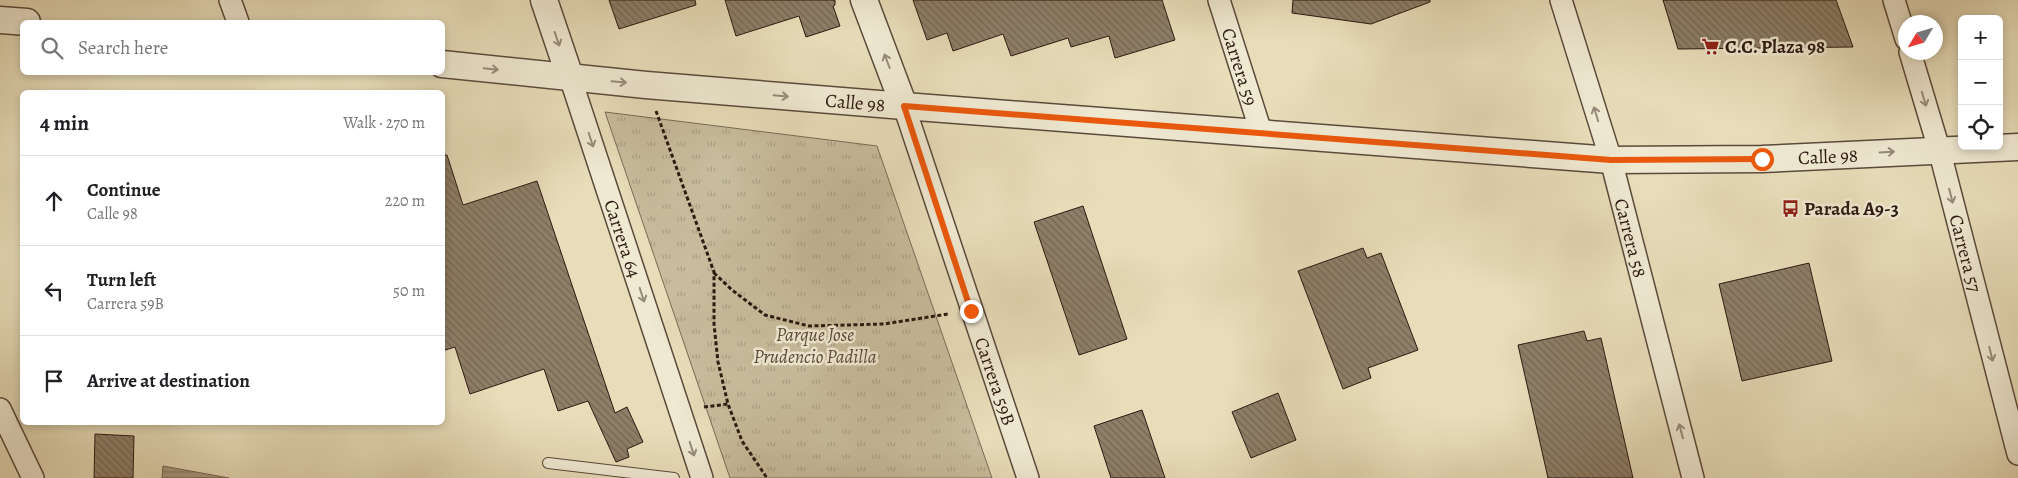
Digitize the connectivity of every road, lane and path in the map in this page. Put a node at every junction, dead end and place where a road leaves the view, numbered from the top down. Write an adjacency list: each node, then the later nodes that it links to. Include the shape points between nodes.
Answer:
1 (230, 0): 9 (street)
2 (544, 0): 13 (street, Carrera 64, one-way to 13)
3 (864, 0): 15 (street, Carrera 59B, one-way to 3)
4 (1219, 0): 16 (street, Carrera 59)
5 (1561, 0): 19 (street, Carrera 58, one-way to 5)
6 (1894, 0): 7 (street)
7 (1899, 15)
8 (0, 20): 10 (street)
9 (237, 20)
10 (20, 21)
11 (1912, 60): 18 (street, Carrera 57, one-way to 18)
12 (445, 64): 13 (street, Calle 98, one-way to 13)
13 (570, 78): 14 (street, Calle 98, one-way to 14); 27 (street, Carrera 64, one-way to 27)
14 (646, 85): 15 (street, Calle 98, one-way to 15); 20 (path)
15 (904, 106): 16 (street, Calle 98); 21 (street, Carrera 59B)
16 (1262, 132): 19 (street, Calle 98)
17 (2018, 147): 18 (street, Calle 98)
18 (1939, 149): 19 (street, Calle 98, one-way to 18, via 1762,159); 23 (street, Carrera 57, one-way to 23)
19 (1611, 160): 30 (street, Carrera 58, one-way to 19)
20 (714, 272): 21 (path, via 765,315 809,326 884,324); 28 (path, via 718,362 728,404 742,441)
21 (971, 311): 29 (street, Carrera 59B)
22 (0, 409): 25 (street)
23 (2018, 454)
24 (548, 463): 26 (lane)
25 (34, 478)
26 (674, 478)
27 (702, 478)
28 (767, 478)
29 (1028, 478)
30 (1693, 478)

